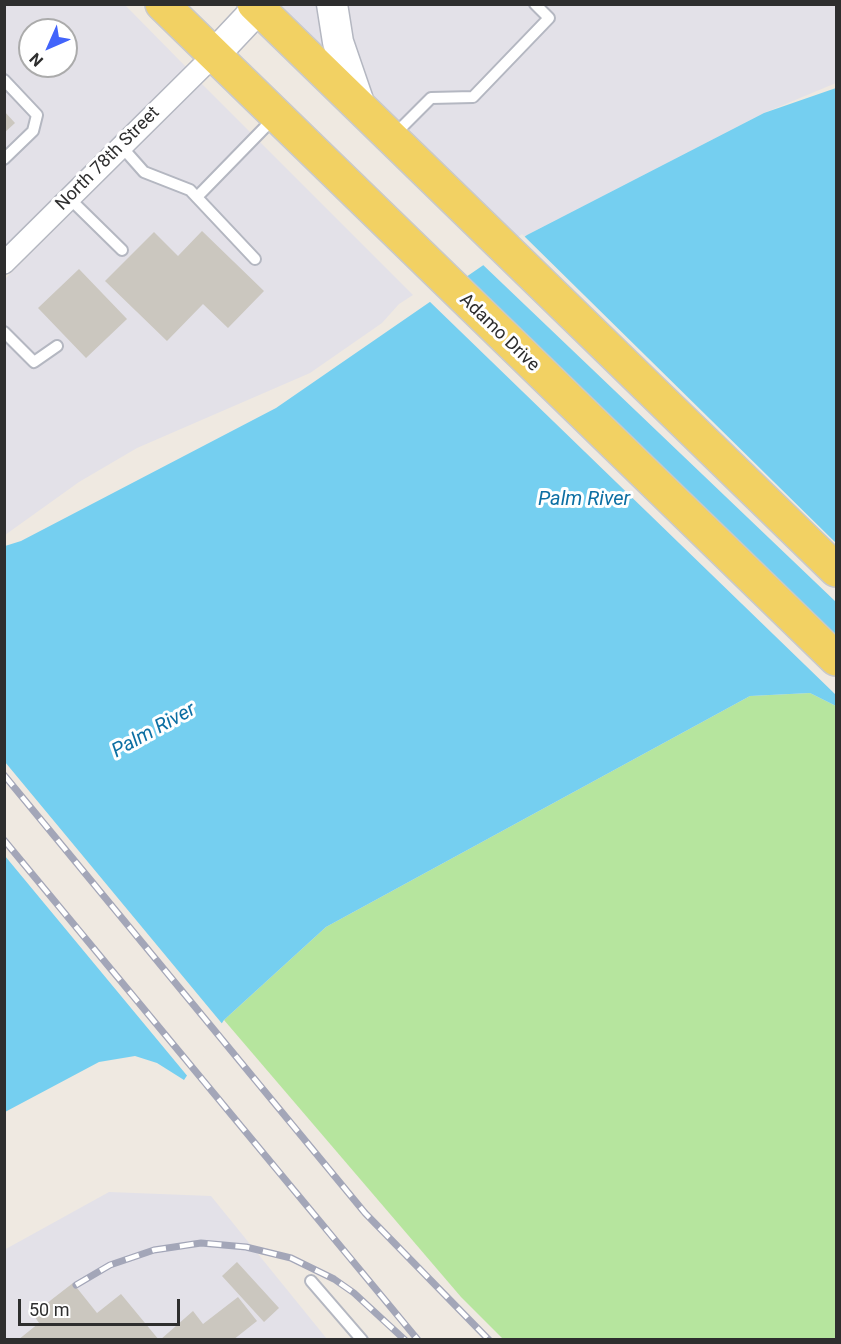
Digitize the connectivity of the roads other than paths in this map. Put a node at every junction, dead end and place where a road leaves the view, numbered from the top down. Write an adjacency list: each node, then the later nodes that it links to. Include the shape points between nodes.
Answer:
1 (162, 4): 5 (main road, Adamo Drive)
2 (332, 4): 7 (street, via 338,42)
3 (535, 4): 9 (lane, via 549,18 473,97 431,98)
4 (258, 6): 5 (street); 7 (main road)
5 (213, 56): 8 (main road, Adamo Drive); 10 (street, North 78th Street)
6 (4, 80): 11 (lane, via 37,115 33,131)
7 (361, 109): 9 (main road)
8 (275, 117): 12 (lane); 20 (main road, Adamo Drive)
9 (391, 138): 19 (main road)
10 (121, 146): 12 (lane, via 144,172 190,190); 13 (street, North 78th Street)
11 (4, 159)
12 (197, 197): 15 (lane)
13 (69, 198): 14 (lane); 16 (street, North 78th Street)
14 (122, 250)
15 (255, 259)
16 (4, 263)
17 (4, 332): 18 (lane, via 34,362)
18 (57, 346)
19 (837, 570)
20 (837, 659)
21 (311, 1281): 22 (lane)
22 (362, 1340)

